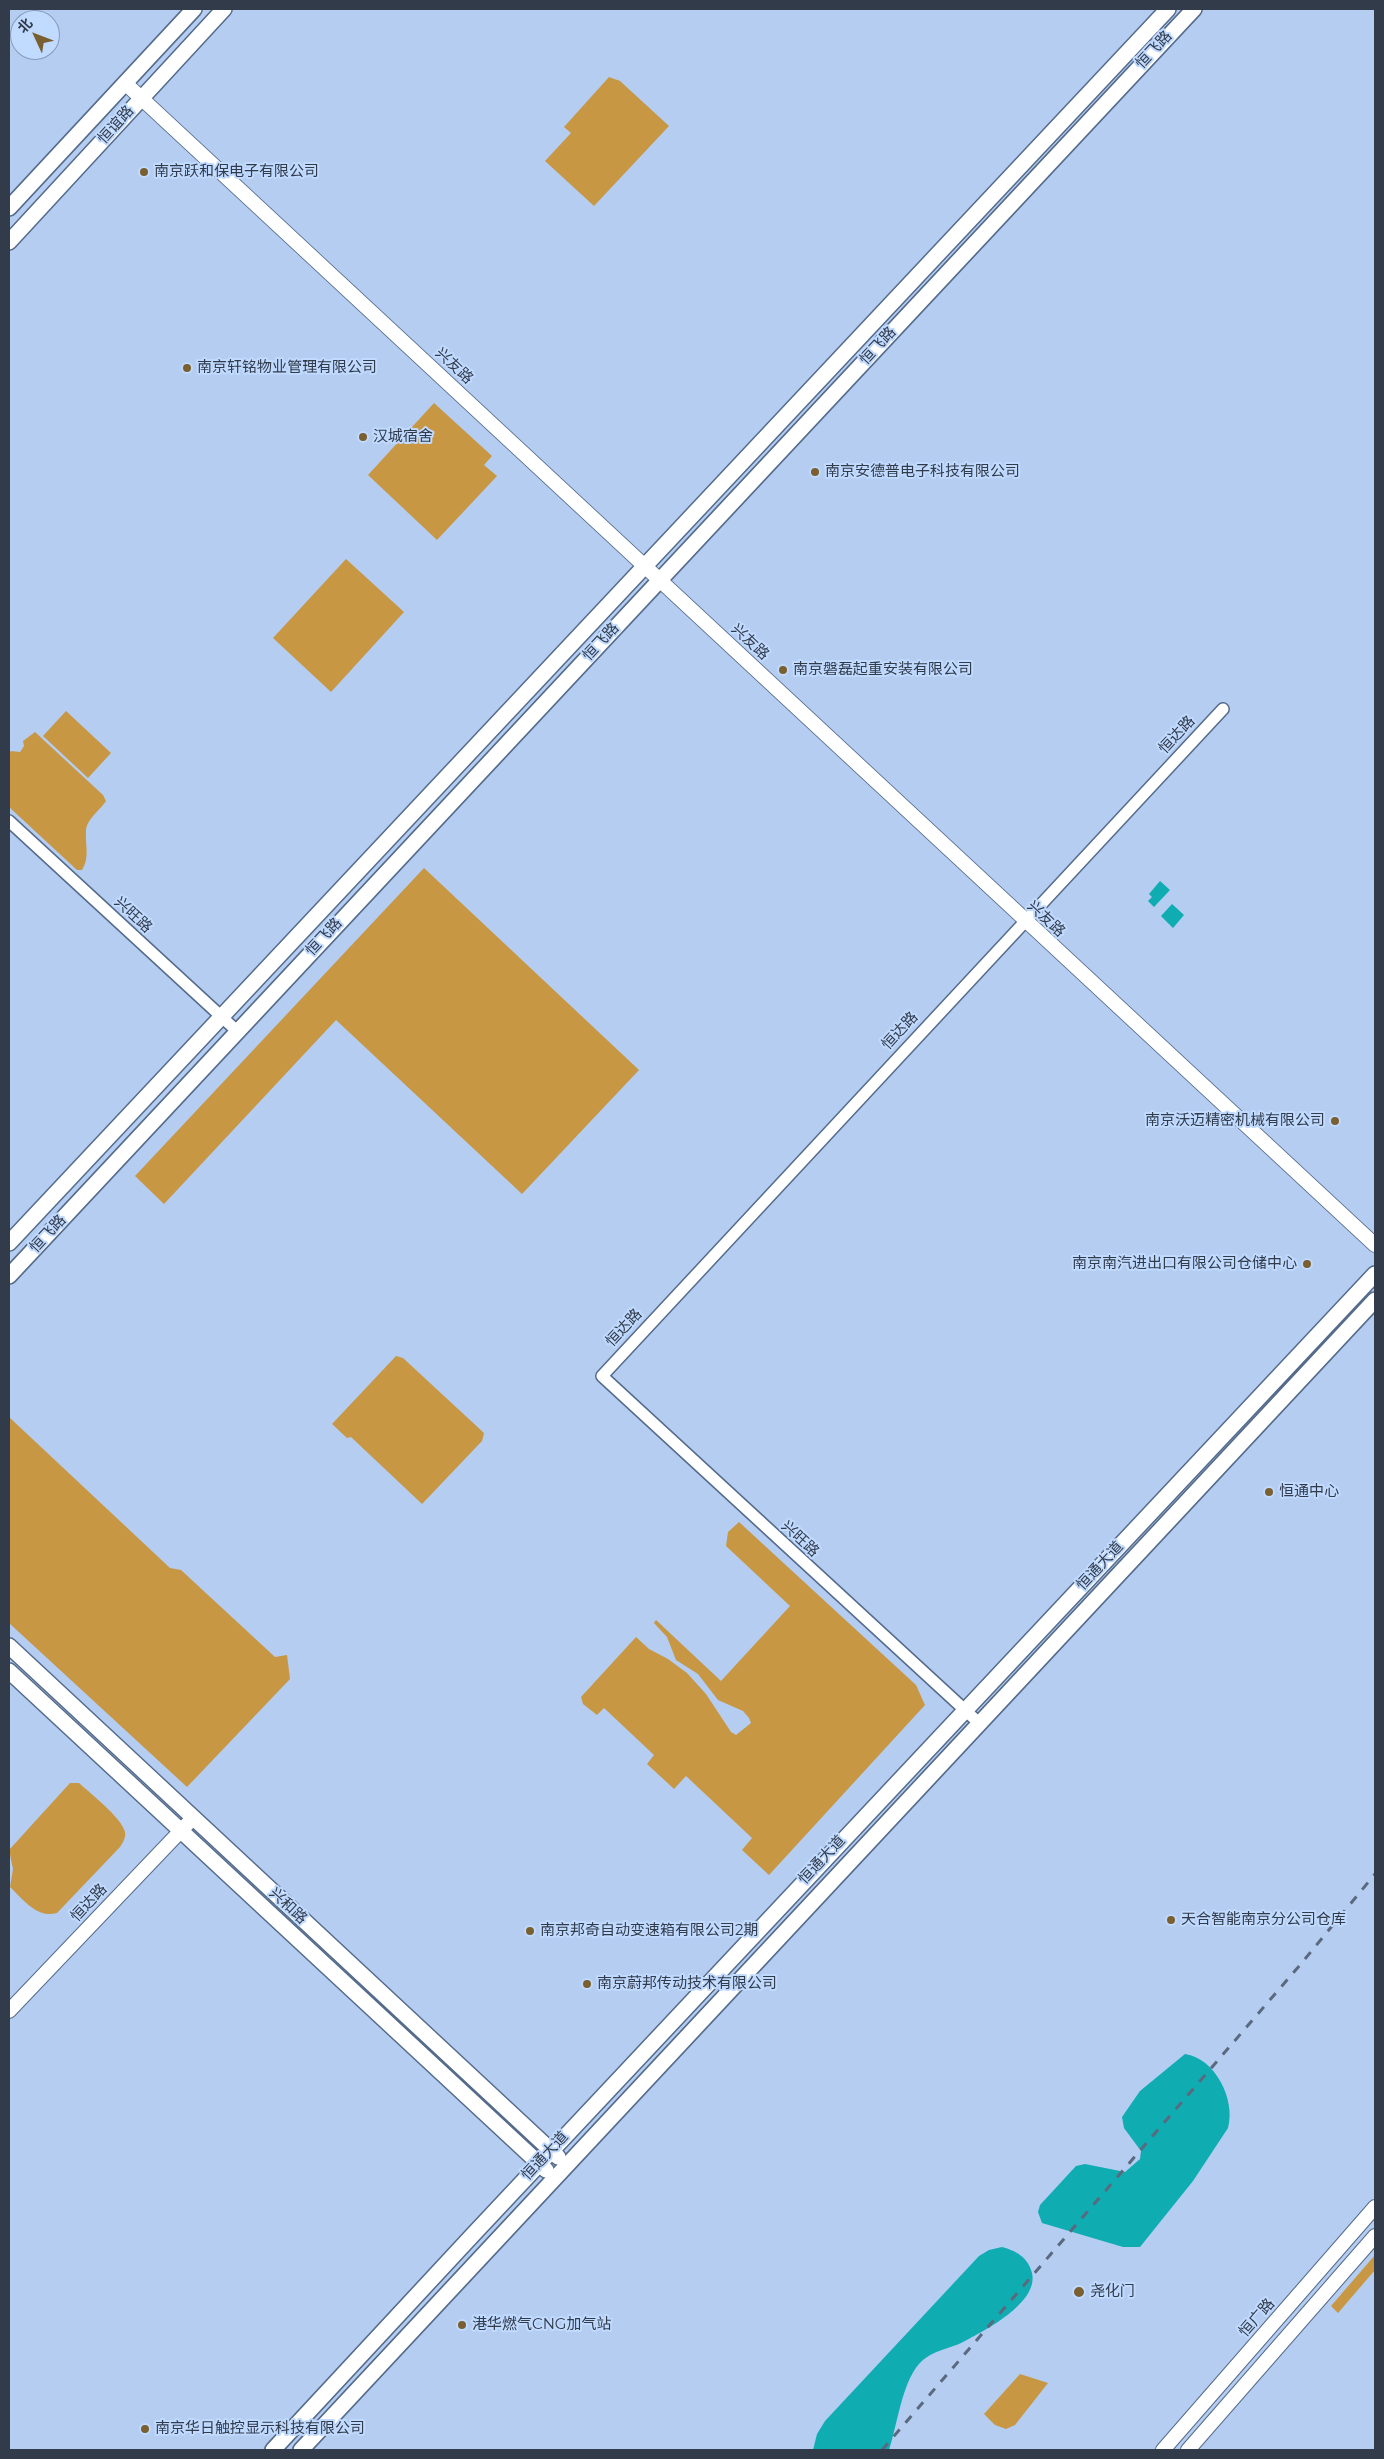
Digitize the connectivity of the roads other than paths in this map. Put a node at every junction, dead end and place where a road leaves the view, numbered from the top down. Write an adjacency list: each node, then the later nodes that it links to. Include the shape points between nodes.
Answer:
1 (194, 9): 5 (main road, 恒谊路)
2 (224, 9): 6 (main road, 恒谊路)
3 (1168, 9): 9 (main road, 恒飞路)
4 (1194, 9): 10 (main road, 恒飞路)
5 (125, 83): 6 (street, 兴友路); 7 (main road, 恒谊路)
6 (140, 98): 8 (main road, 恒谊路); 9 (street, 兴友路)
7 (9, 208)
8 (9, 242)
9 (646, 565): 10 (street, 兴友路); 14 (main road, 恒飞路)
10 (660, 579): 13 (street, 兴友路); 15 (main road, 恒飞路)
11 (1223, 709): 13 (street, 恒达路)
12 (9, 822): 14 (street, 兴旺路)
13 (1025, 922): 17 (street, 兴友路); 21 (street, 恒达路)
14 (221, 1017): 15 (street, 兴旺路); 16 (main road, 恒飞路)
15 (237, 1031): 19 (main road, 恒飞路)
16 (9, 1243)
17 (1375, 1246)
18 (1375, 1274): 24 (main road, 恒通大道)
19 (9, 1276)
20 (1375, 1300): 25 (main road, 恒通大道)
21 (602, 1376): 24 (street, 兴旺路)
22 (9, 1646): 26 (main road, 兴和路)
23 (9, 1671): 27 (main road, 兴和路)
24 (965, 1711): 25 (street, 兴旺路); 29 (main road, 恒通大道)
25 (979, 1723): 31 (main road, 恒通大道)
26 (193, 1818): 27 (street, 恒达路); 29 (main road, 兴和路)
27 (179, 1831): 28 (street, 恒达路); 30 (main road, 兴和路)
28 (9, 2011)
29 (551, 2150): 30 (main road, 恒通大道); 31 (main road, 兴和路)
30 (538, 2163): 32 (main road, 兴和路); 35 (main road, 恒通大道)
31 (567, 2165): 32 (main road, 恒通大道)
32 (554, 2178): 36 (main road, 恒通大道)
33 (1375, 2208): 37 (street, 恒广路)
34 (1375, 2236): 38 (street)
35 (273, 2450)
36 (301, 2450)
37 (1163, 2450)
38 (1188, 2450)

